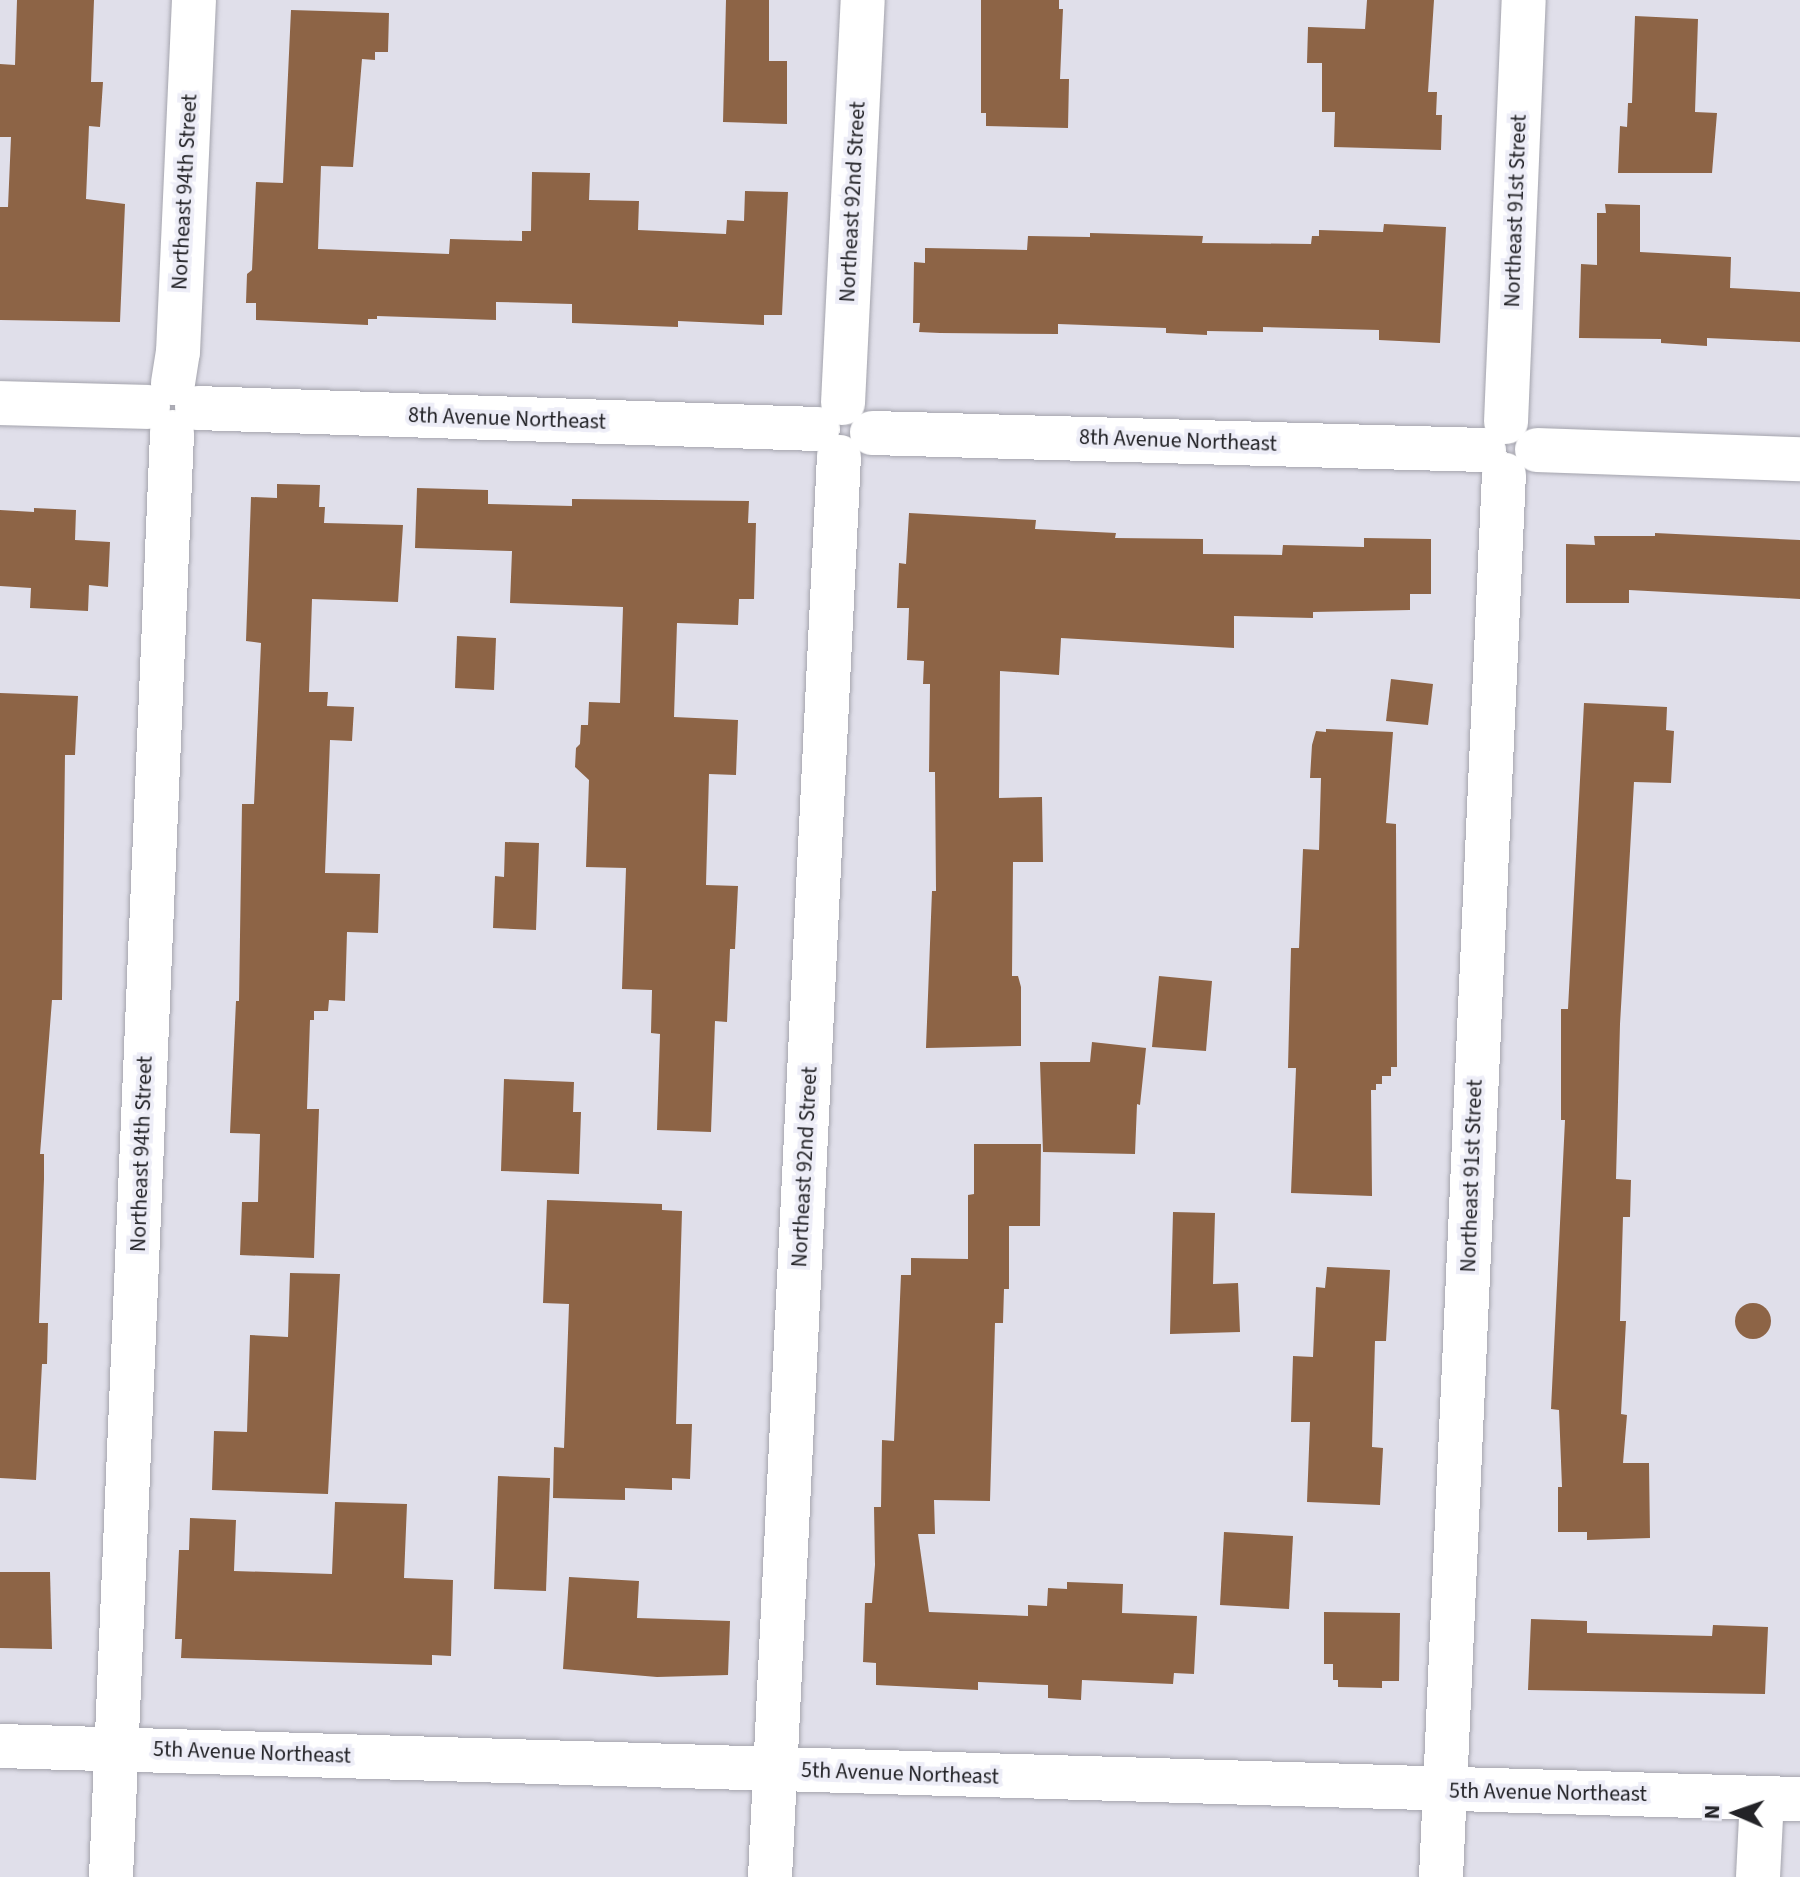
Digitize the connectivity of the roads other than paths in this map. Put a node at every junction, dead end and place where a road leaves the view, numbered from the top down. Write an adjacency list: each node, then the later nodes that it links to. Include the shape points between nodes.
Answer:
1 (194, 0): 5 (street, Northeast 94th Street)
2 (863, 0): 6 (street, Northeast 92nd Street)
3 (1524, 0): 7 (street, Northeast 91st Street)
4 (0, 403): 5 (street, 8th Avenue Northeast)
5 (172, 408): 6 (street, 8th Avenue Northeast); 10 (street, Northeast 94th Street)
6 (843, 430): 7 (street, 8th Avenue Northeast); 11 (street, Northeast 92nd Street)
7 (1508, 449): 8 (street, 8th Avenue Northeast); 12 (street, Northeast 91st Street)
8 (1800, 459)
9 (0, 1746): 10 (street, 5th Avenue Northeast)
10 (117, 1748): 11 (street, 5th Avenue Northeast); 14 (street, Northeast 94th Street)
11 (775, 1770): 12 (street, 5th Avenue Northeast); 15 (street, Northeast 92nd Street)
12 (1446, 1791): 13 (street, 5th Avenue Northeast); 16 (street, Northeast 91st Street)
13 (1781, 1799): 17 (street)
14 (111, 1877)
15 (770, 1877)
16 (1441, 1877)
17 (1758, 1877)

